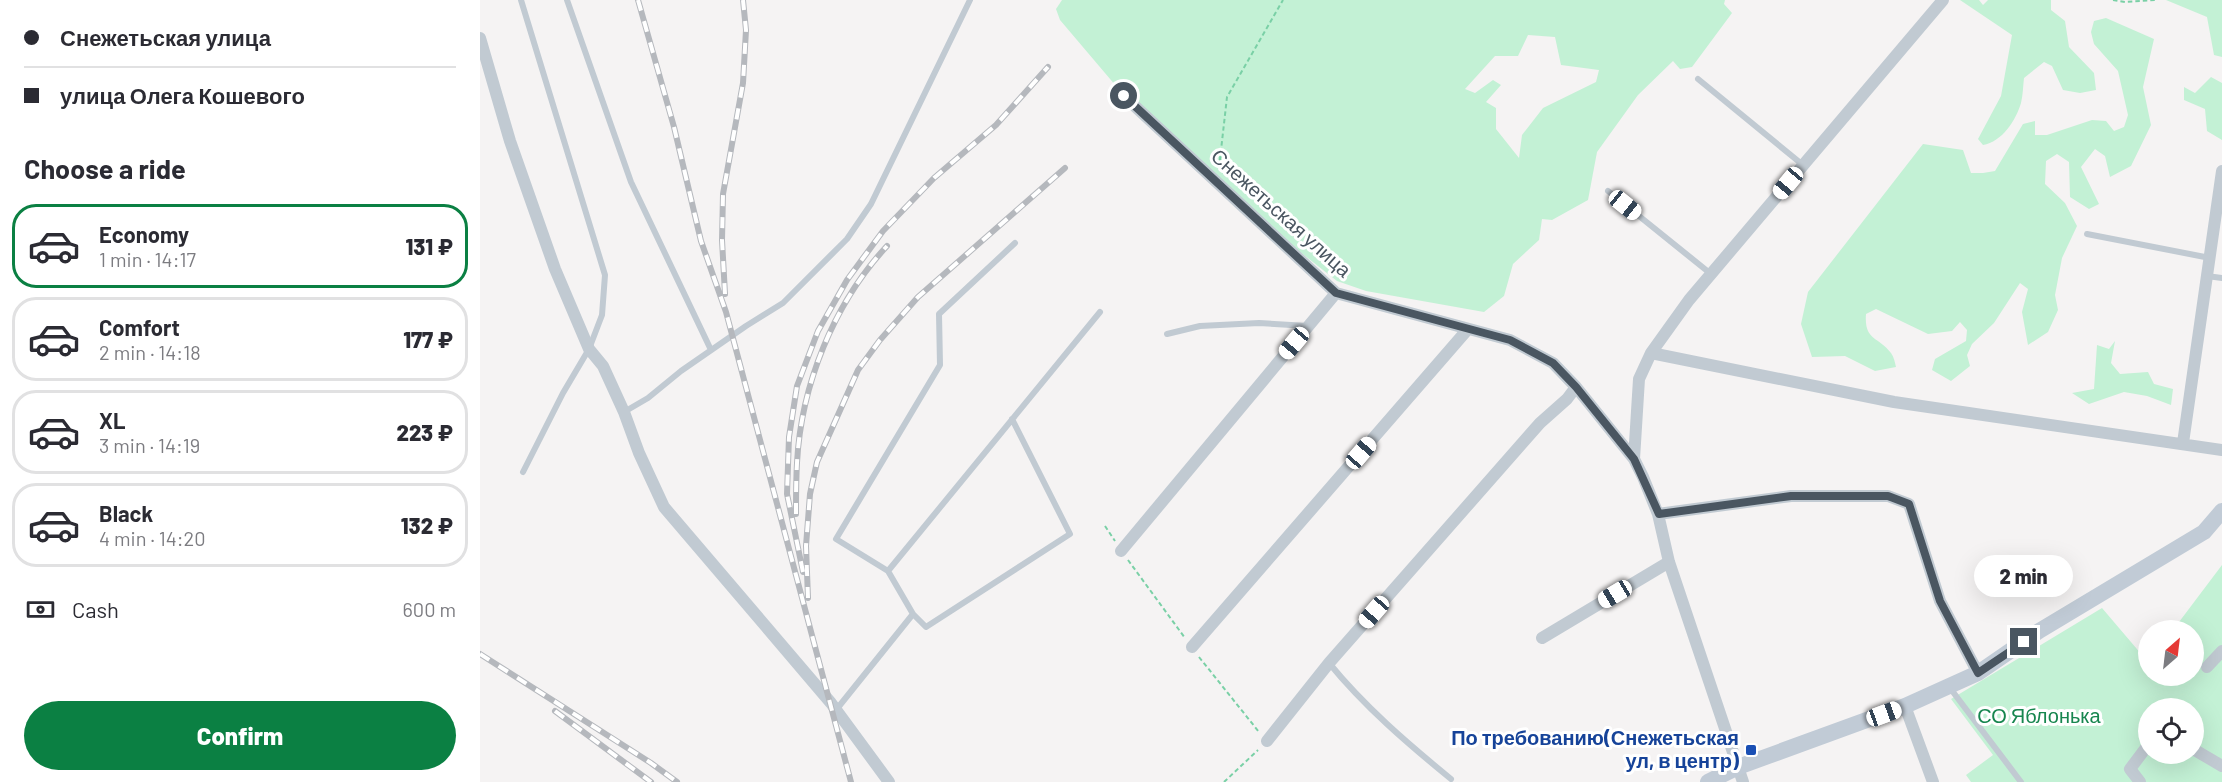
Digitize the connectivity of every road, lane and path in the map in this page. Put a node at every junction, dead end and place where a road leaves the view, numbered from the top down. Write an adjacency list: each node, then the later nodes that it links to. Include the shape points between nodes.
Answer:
1 (521, 0): 26 (lane, via 605,275 602,315)
2 (567, 0): 27 (lane, via 631,182)
3 (970, 0): 27 (lane, via 871,204 847,239 783,303)
4 (1283, 0): 13 (path, via 1227,97)
5 (1943, 0): 11 (street)
6 (2113, 0): 7 (path)
7 (2156, 0)
8 (480, 38): 26 (street, via 510,141 555,269)
9 (1698, 79): 11 (lane)
10 (1124, 96): 13 (street, Снежетьская улица)
11 (1803, 165): 18 (street)
12 (2222, 171): 17 (street)
13 (1217, 183): 21 (street, Снежетьская улица)
14 (1608, 191): 18 (lane)
15 (2087, 234): 17 (lane)
16 (1015, 243): 41 (lane, via 939,314 940,365 836,539)
17 (2210, 258): 19 (street)
18 (1712, 274): 28 (street)
19 (2207, 276): 20 (lane); 32 (street)
20 (2222, 278)
21 (1336, 293): 23 (street); 24 (street, Снежетьская улица)
22 (1100, 312): 31 (lane)
23 (1309, 326): 25 (lane, via 1200,326); 39 (street)
24 (1468, 329): 29 (street, Снежетьская улица, via 1510,340 1553,363); 44 (street)
25 (1167, 334)
26 (589, 349): 30 (street, via 603,366); 35 (lane)
27 (711, 350): 30 (lane)
28 (1651, 353): 32 (street, via 1894,402); 34 (street, via 1639,379)
29 (1576, 387): 34 (street, Снежетьская улица); 46 (street)
30 (624, 412): 51 (street, via 664,507)
31 (1012, 419): 41 (lane); 42 (lane, via 1070,534 926,627)
32 (2183, 443): 33 (street)
33 (2222, 450)
34 (1634, 459): 37 (street, Снежетьская улица)
35 (524, 472)
36 (2222, 511): 48 (street, via 2204,532 2039,631)
37 (1659, 514): 40 (street, Снежетьская улица); 48 (street, via 1791,496 1888,496 1909,504 1940,601)
38 (1105, 526): 39 (path)
39 (1121, 551): 44 (path)
40 (1669, 562): 43 (street); 56 (street, Снежетьская улица)
41 (888, 571): 42 (lane)
42 (913, 614): 51 (lane)
43 (1542, 638)
44 (1192, 648): 52 (path)
45 (2222, 651): 47 (street)
46 (1329, 663): 52 (street); 57 (lane, via 1388,726)
47 (2207, 667)
48 (1978, 673): 49 (street)
49 (1948, 686): 50 (street); 62 (lane)
50 (1905, 706): 56 (street); 61 (street)
51 (836, 711): 58 (street)
52 (1267, 741): 59 (path)
53 (2204, 755): 55 (street)
54 (2138, 758): 63 (street, via 2130,769)
55 (2222, 766)
56 (1741, 774): 60 (street)
57 (1451, 779)
58 (889, 782)
59 (1224, 782)
60 (1708, 782)
61 (1933, 782)
62 (2021, 782)
63 (2140, 782)

